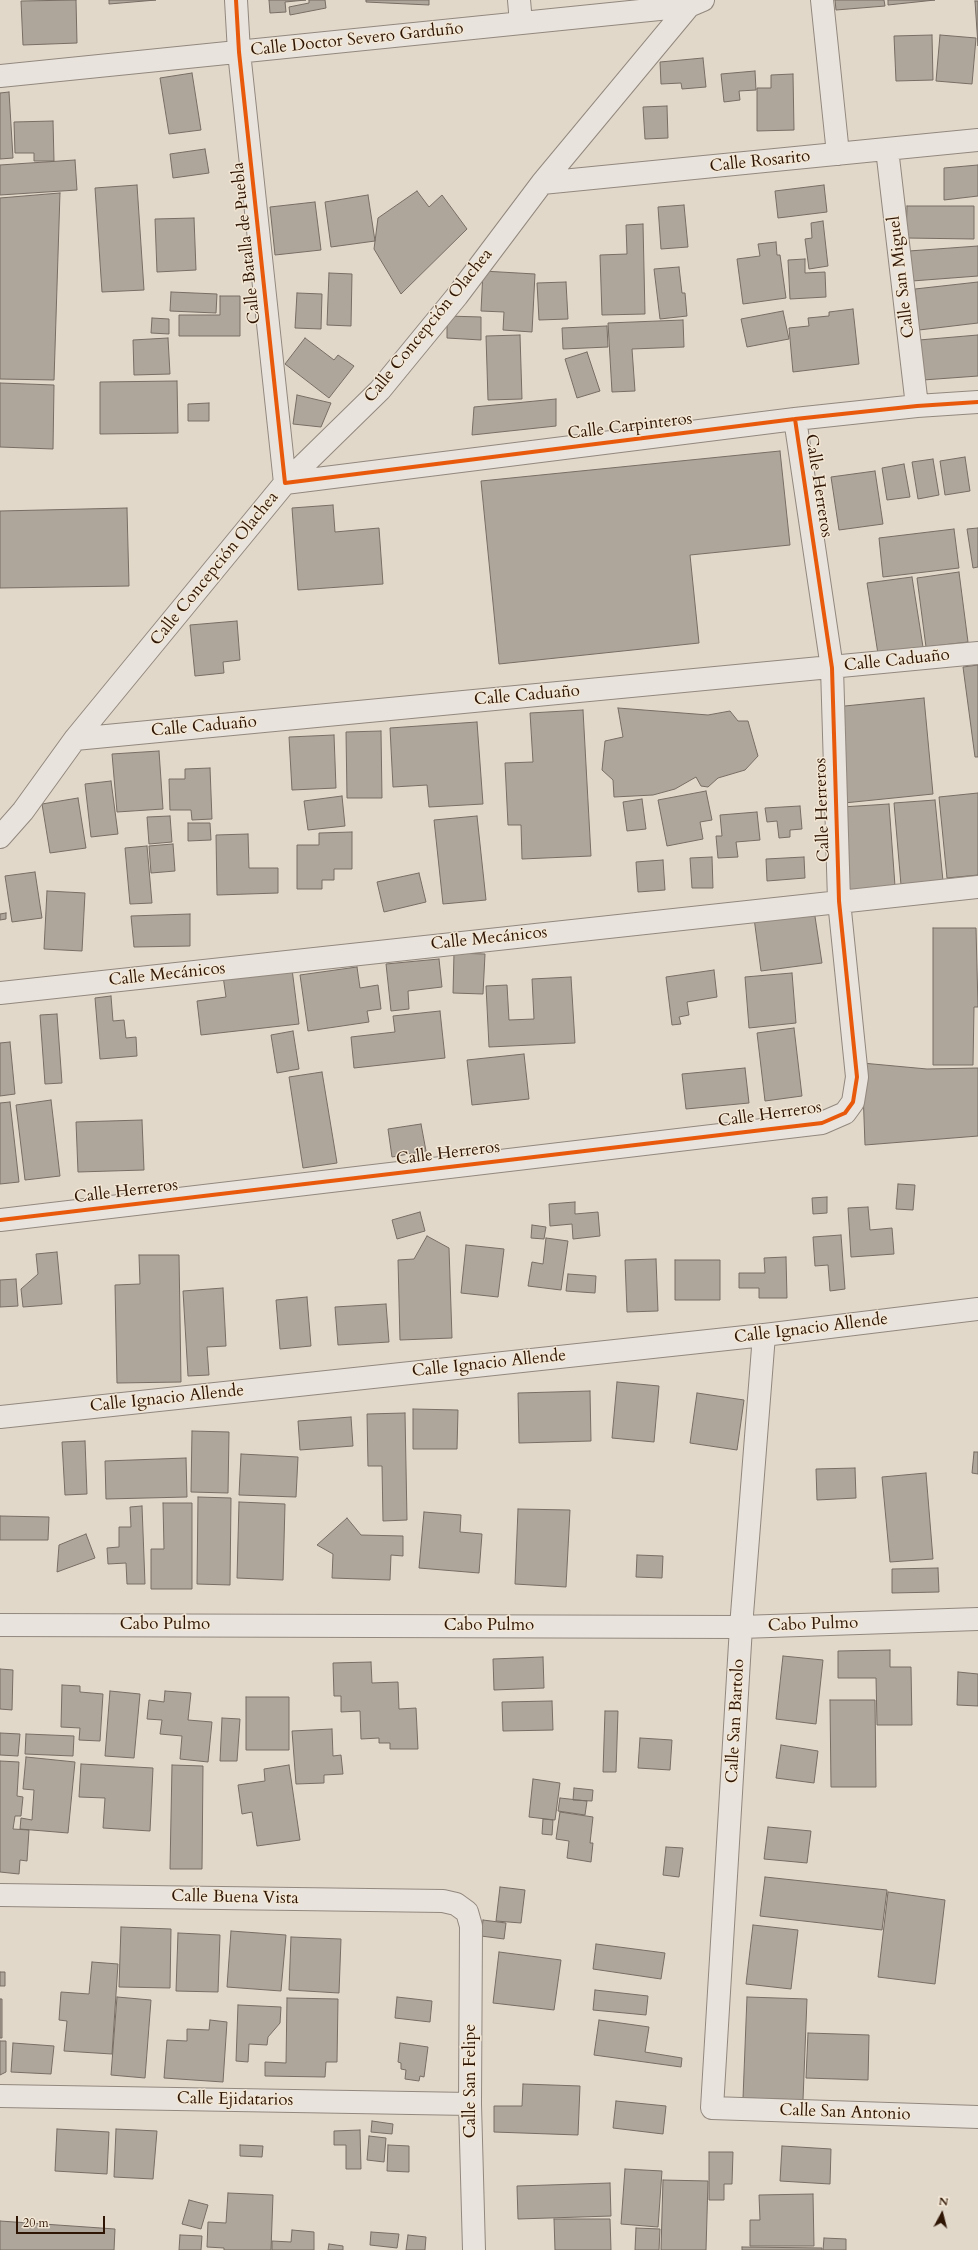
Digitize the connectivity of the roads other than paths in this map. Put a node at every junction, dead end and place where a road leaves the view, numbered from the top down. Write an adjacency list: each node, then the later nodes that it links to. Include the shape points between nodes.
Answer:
1 (236, 0): 6 (street, Calle Batalla de Puebla)
2 (519, 0): 5 (street)
3 (822, 0): 10 (street)
4 (696, 3): 5 (street, Calle Doctor Severo Garduño); 11 (street, Calle Concepción Olachea)
5 (521, 23): 6 (street, Calle Doctor Severo Garduño)
6 (239, 52): 7 (street, Calle Doctor Severo Garduño); 15 (street, Calle Batalla de Puebla)
7 (0, 76)
8 (978, 140): 9 (street, Calle Rosarito)
9 (887, 149): 10 (street, Calle Rosarito); 13 (street, Calle San Miguel)
10 (838, 154): 11 (street, Calle Rosarito)
11 (542, 183): 15 (street, Calle Concepción Olachea, via 457,296 380,390)
12 (978, 402): 13 (street, Calle Carpinteros)
13 (917, 406): 14 (street, Calle Carpinteros)
14 (795, 420): 15 (street, Calle Carpinteros); 17 (street, Calle Herreros)
15 (285, 483): 18 (street, Calle Concepción Olachea)
16 (978, 653): 17 (street, Calle Caduaño)
17 (832, 668): 18 (street, Calle Caduaño); 21 (street, Calle Herreros)
18 (75, 739): 19 (street, Calle Concepción Olachea, via 23,811)
19 (0, 837)
20 (978, 887): 21 (street, Calle Mecánicos)
21 (839, 901): 22 (street, Calle Mecánicos); 23 (street, Calle Herreros, via 857,1077 853,1102 845,1113 834,1120)
22 (0, 993)
23 (0, 1220)
24 (978, 1309): 25 (street, Calle Ignacio Allende)
25 (764, 1335): 26 (street, Calle Ignacio Allende); 29 (street, Calle San Bartolo)
26 (0, 1417)
27 (978, 1619): 29 (street, Cabo Pulmo)
28 (0, 1625): 29 (street, Cabo Pulmo)
29 (741, 1627): 34 (street, Calle San Bartolo)
30 (0, 1895): 31 (street, Calle Buena Vista, via 443,1901 456,1904)
31 (467, 1912): 33 (street, Calle San Felipe, via 470,1926)
32 (0, 2096): 33 (street, Calle Ejidatarios)
33 (470, 2104): 36 (street, Calle San Felipe)
34 (712, 2108): 35 (street, Calle San Antonio)
35 (978, 2117)
36 (474, 2250)

